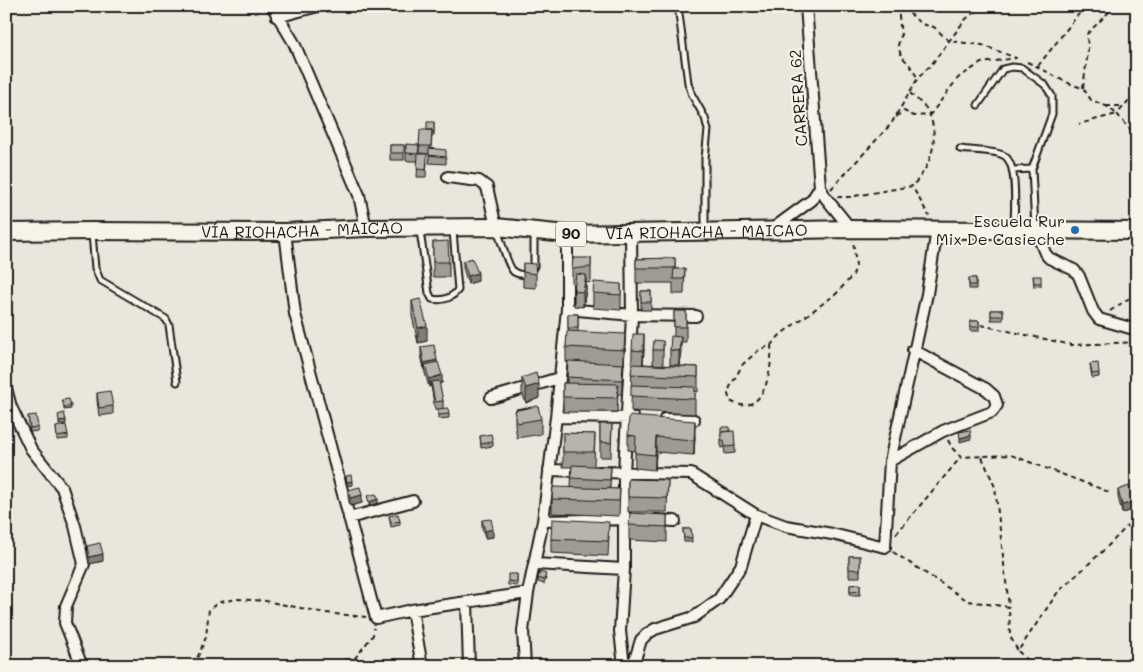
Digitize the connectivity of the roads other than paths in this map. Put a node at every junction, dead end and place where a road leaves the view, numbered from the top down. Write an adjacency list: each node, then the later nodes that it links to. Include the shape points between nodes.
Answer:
1 (272, 6): 5 (street)
2 (318, 6): 5 (street)
3 (678, 6): 26 (lane, via 688,83 708,130)
4 (806, 6): 11 (street, CARRERA 62)
5 (282, 12): 13 (street, via 358,194)
6 (978, 104): 8 (lane, via 1003,69 1012,66 1022,68 1044,85 1052,96 1052,114)
7 (960, 149): 9 (lane, via 1002,154 1008,158)
8 (1032, 169): 9 (lane); 18 (lane)
9 (1013, 170): 19 (lane)
10 (448, 177): 12 (street, via 479,182 487,187)
11 (820, 187): 16 (street, CARRERA 62); 21 (street, via 812,200)
12 (496, 227): 15 (highway, VÍA RIOHACHA - MAICAO / 90); 25 (highway, VÍA RIOHACHA - MAICAO / 90); 25 (lane, via 514,272 520,274 527,274 534,266)
13 (366, 228): 14 (highway, VÍA RIOHACHA - MAICAO / 90); 24 (highway, VÍA RIOHACHA - MAICAO / 90)
14 (419, 228): 15 (highway, VÍA RIOHACHA - MAICAO / 90); 15 (lane, via 429,293 432,299 440,301 453,296 458,290)
15 (453, 228)
16 (851, 229): 17 (highway, VÍA RIOHACHA - MAICAO / 90); 21 (highway, VÍA RIOHACHA - MAICAO / 90)
17 (937, 229): 19 (highway, VÍA RIOHACHA - MAICAO / 90); 33 (street)
18 (1035, 229): 19 (highway, VÍA RIOHACHA - MAICAO / 90); 22 (highway, VÍA RIOHACHA - MAICAO / 90); 32 (street, via 1049,258 1074,270 1079,276 1099,319)
19 (1014, 230)
20 (92, 231): 23 (highway, VÍA RIOHACHA - MAICAO / 90); 24 (highway, VÍA RIOHACHA - MAICAO / 90); 35 (lane, via 95,268 100,280 166,319)
21 (770, 231): 26 (highway, VÍA RIOHACHA - MAICAO / 90)
22 (1137, 231)
23 (6, 232)
24 (285, 232): 46 (street, via 295,314)
25 (534, 232): 28 (highway, VÍA RIOHACHA - MAICAO / 90)
26 (705, 232): 27 (highway, VÍA RIOHACHA - MAICAO / 90)
27 (631, 233): 28 (highway, VÍA RIOHACHA - MAICAO / 90); 30 (street)
28 (567, 234): 29 (street)
29 (567, 309): 30 (street); 34 (street, via 565,367)
30 (632, 315): 31 (street); 39 (street)
31 (696, 316)
32 (1137, 330)
33 (913, 350): 41 (street); 41 (street, via 986,389 994,396 997,405 992,412 943,431)
34 (559, 378): 37 (street); 38 (street)
35 (176, 382)
36 (6, 388): 55 (street, via 31,449 62,488 75,526 84,564 66,606 65,623)
37 (491, 398)
38 (556, 416): 39 (street); 42 (street)
39 (628, 418): 40 (street); 43 (street)
40 (694, 420)
41 (890, 461): 45 (street, via 885,547 786,526)
42 (549, 470): 43 (street); 48 (street)
43 (624, 472): 45 (street, via 691,474); 47 (street)
44 (413, 500): 46 (street)
45 (756, 515): 60 (street, via 741,566 719,599 694,617 647,634 641,640)
46 (349, 518): 54 (street, via 376,618)
47 (623, 519): 48 (street); 49 (street); 51 (street)
48 (543, 521): 50 (street)
49 (674, 521)
50 (535, 564): 51 (street); 52 (street)
51 (624, 569): 59 (street, via 620,631)
52 (528, 593): 53 (street); 58 (street, via 523,631)
53 (467, 602): 54 (street); 57 (street)
54 (412, 610): 56 (street)
55 (82, 666)
56 (422, 666)
57 (469, 666)
58 (525, 666)
59 (624, 666)
60 (632, 666)

